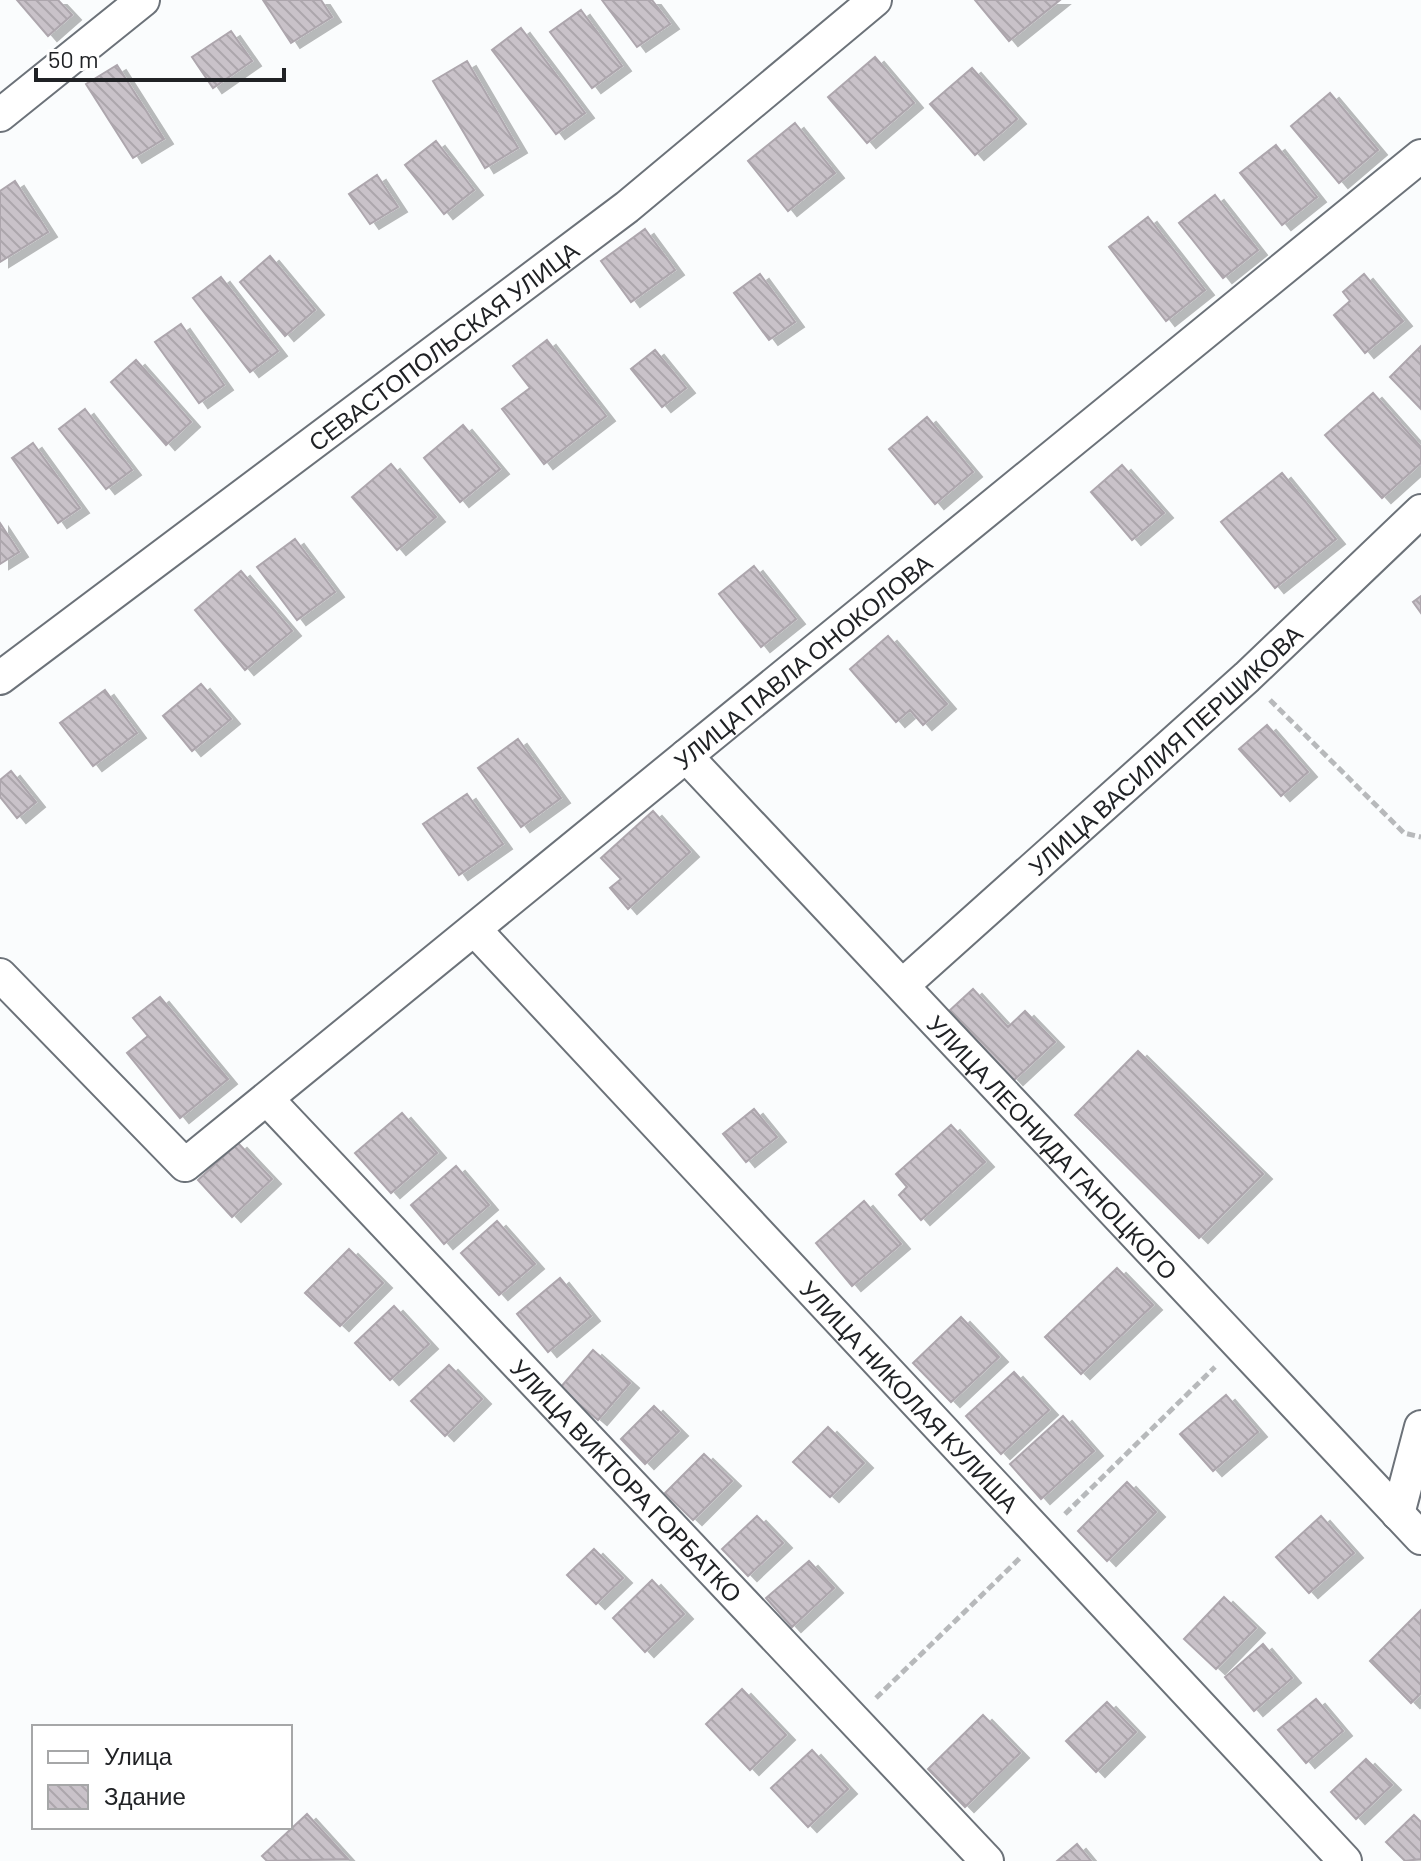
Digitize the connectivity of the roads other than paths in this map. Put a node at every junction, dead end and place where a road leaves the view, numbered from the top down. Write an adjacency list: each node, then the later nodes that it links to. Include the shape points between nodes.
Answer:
1 (143, 0): 3 (street)
2 (875, 0): 6 (street, СЕВАСТОПОЛЬСКАЯ УЛИЦА, via 627,207)
3 (0, 115)
4 (1421, 156): 7 (street, УЛИЦА ПАВЛА ОНОКОЛОВА)
5 (1421, 511): 10 (street, УЛИЦА ВАСИЛИЯ ПЕРШИКОВА, via 1247,677)
6 (0, 678)
7 (686, 756): 8 (street, УЛИЦА ПАВЛА ОНОКОЛОВА); 10 (street, УЛИЦА ЛЕОНИДА ГАНОЦКОГО)
8 (476, 931): 11 (street, УЛИЦА ПАВЛА ОНОКОЛОВА); 16 (street, УЛИЦА НИКОЛАЯ КУЛИША)
9 (0, 975): 11 (street, УЛИЦА ПАВЛА ОНОКОЛОВА, via 185,1165)
10 (903, 985): 13 (street, УЛИЦА ЛЕОНИДА ГАНОЦКОГО)
11 (267, 1099): 15 (street, УЛИЦА ВИКТОРА ГОРБАТКО)
12 (1421, 1427): 13 (street)
13 (1398, 1514): 14 (street, УЛИЦА ЛЕОНИДА ГАНОЦКОГО)
14 (1421, 1538)
15 (987, 1861)
16 (1345, 1861)

